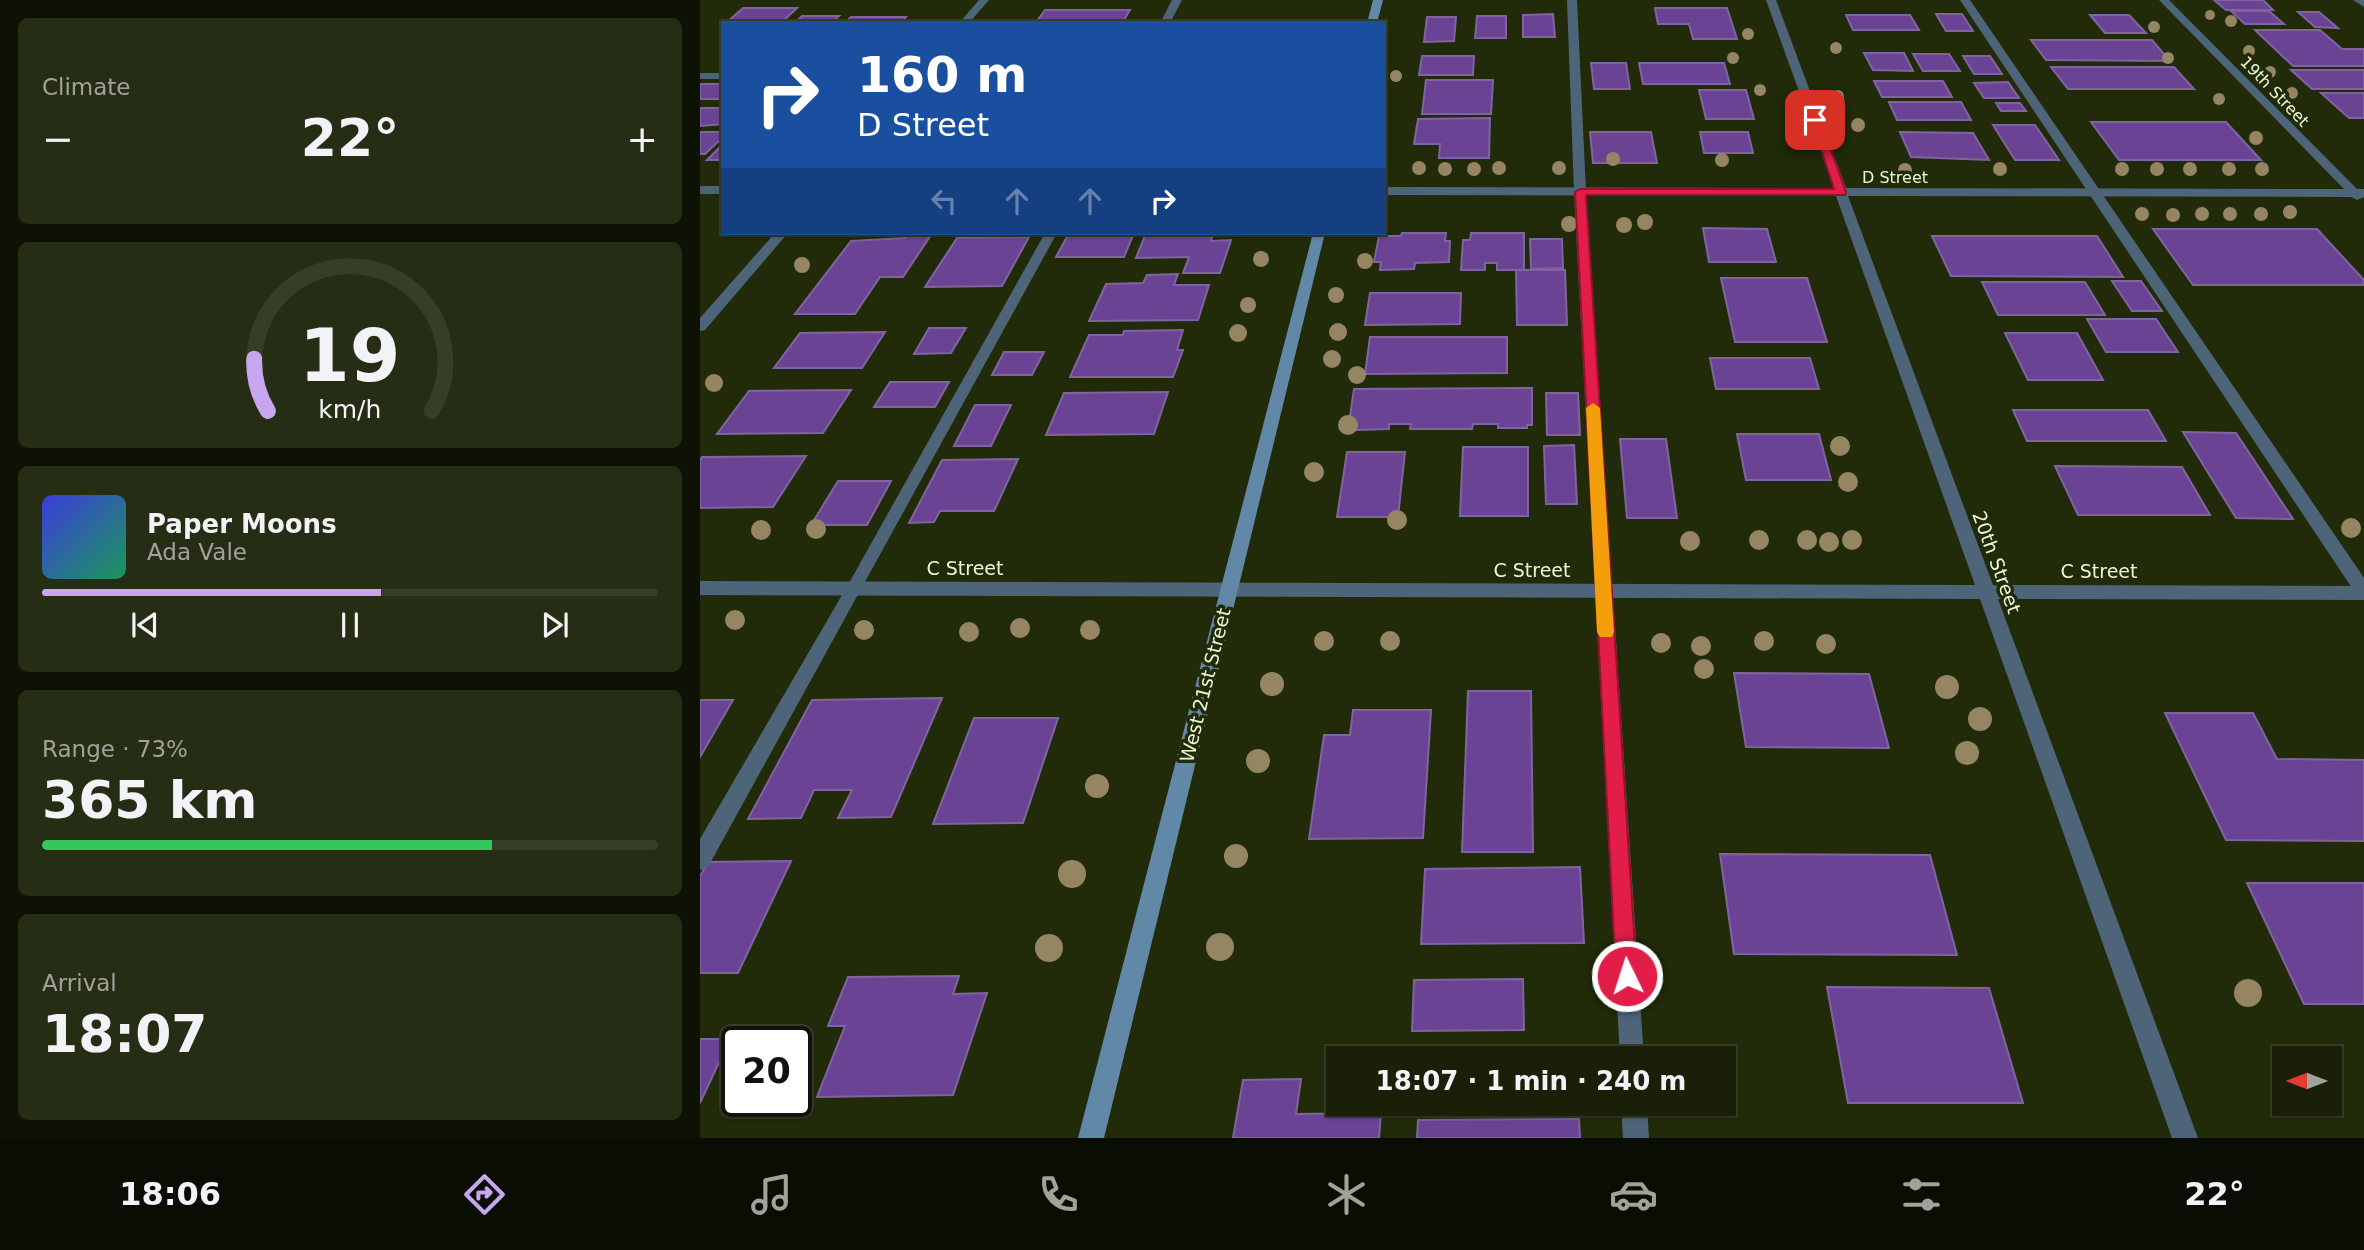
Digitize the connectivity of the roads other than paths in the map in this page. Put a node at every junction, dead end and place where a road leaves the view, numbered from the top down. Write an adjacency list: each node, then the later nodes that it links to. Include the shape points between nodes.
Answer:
1 (984, 0): 10 (street)
2 (1177, 0): 11 (street)
3 (1378, 0): 12 (street)
4 (1572, 0): 18 (street)
5 (1771, 0): 19 (street, 20th Street)
6 (1965, 0): 20 (street)
7 (2164, 0): 21 (street, 19th Street)
8 (2358, 0): 9 (street)
9 (2364, 5)
10 (966, 21)
11 (1166, 21)
12 (1373, 21)
13 (700, 76): 14 (street)
14 (721, 76)
15 (700, 190): 16 (street)
16 (721, 190)
17 (1386, 191): 18 (street, D Street)
18 (1580, 192): 19 (street, D Street); 30 (street)
19 (1841, 192): 20 (street, D Street); 31 (street, 20th Street)
20 (2097, 193): 21 (street, D Street); 32 (street)
21 (2359, 193): 22 (street, 19th Street)
22 (2364, 204)
23 (780, 235): 26 (street)
24 (1050, 235): 28 (street)
25 (1318, 235): 29 (street, West 21st Street)
26 (700, 327)
27 (700, 588): 28 (street, C Street)
28 (855, 588): 29 (street, C Street); 33 (street)
29 (1229, 590): 30 (street, C Street); 36 (street, West 21st Street)
30 (1603, 591): 31 (street, C Street); 34 (street)
31 (1986, 592): 32 (street, C Street); 38 (street, 20th Street)
32 (2364, 593)
33 (700, 860)
34 (1631, 1046)
35 (1635, 1116): 37 (street)
36 (1091, 1138)
37 (1636, 1138)
38 (2185, 1138)

